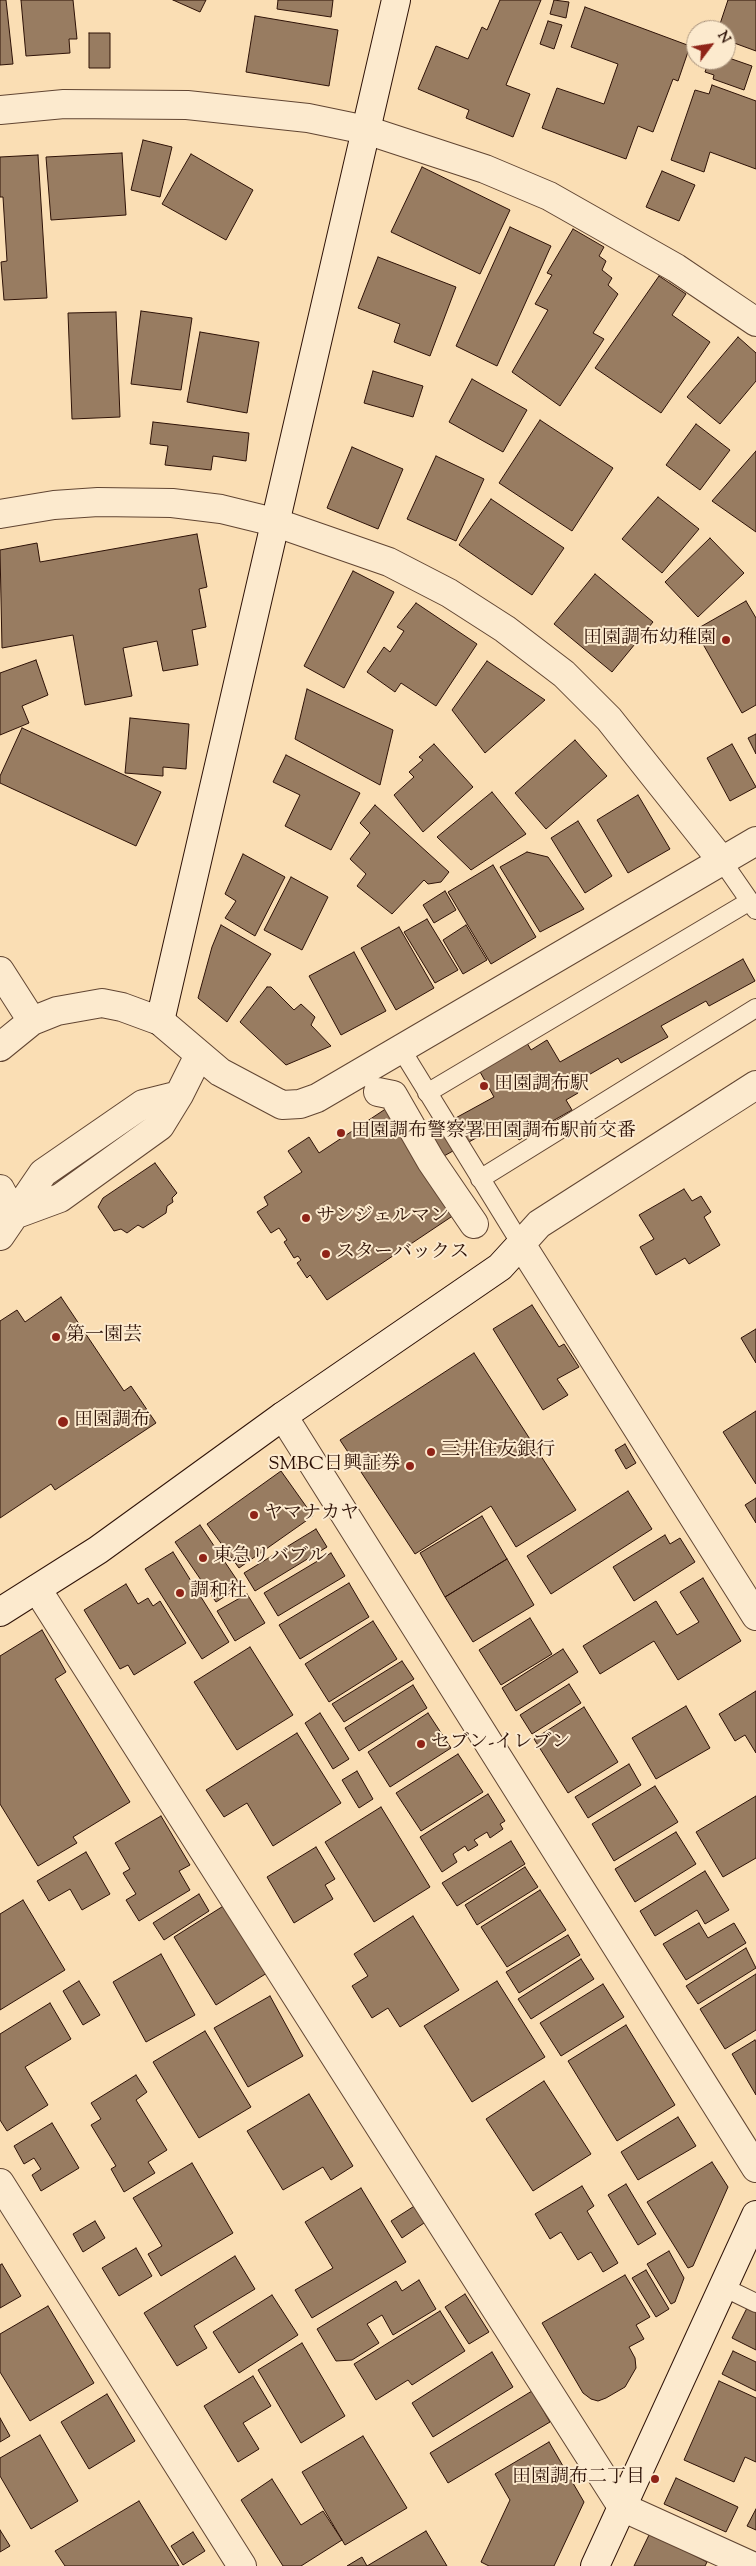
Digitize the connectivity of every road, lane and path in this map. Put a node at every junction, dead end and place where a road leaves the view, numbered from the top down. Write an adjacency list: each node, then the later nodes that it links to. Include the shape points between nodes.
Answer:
1 (396, 0): 3 (street)
2 (0, 110): 3 (street, via 64,104 187,105 308,118)
3 (366, 130): 4 (street, via 485,169 550,196 676,268); 6 (street)
4 (756, 322)
5 (0, 514): 6 (street, via 98,502 172,504 220,509)
6 (274, 522): 8 (street, via 389,562 440,588 505,629 564,674 615,726); 13 (street)
7 (756, 841): 8 (street)
8 (722, 861): 9 (lane); 15 (street)
9 (753, 906): 19 (lane)
10 (0, 971): 12 (street)
11 (756, 1008): 20 (lane)
12 (32, 1021): 13 (street, via 58,1010 102,1003 129,1008); 14 (street)
13 (160, 1021): 16 (street)
14 (0, 1047)
15 (401, 1050): 16 (street, via 317,1098 300,1104 282,1105 220,1072); 19 (lane)
16 (198, 1055): 23 (street, via 179,1095 143,1104 43,1174)
17 (756, 1085): 24 (street, via 539,1224)
18 (378, 1092): 22 (street, via 393,1095 431,1161)
19 (427, 1093): 20 (lane)
20 (480, 1179): 24 (lane)
21 (0, 1189): 23 (street)
22 (474, 1224)
23 (7, 1226)
24 (521, 1244): 25 (street, via 500,1267); 28 (street)
25 (284, 1416): 26 (street, via 98,1550); 29 (street)
26 (37, 1589): 27 (street); 34 (street)
27 (1, 1600)
28 (756, 1616)
29 (756, 2168)
30 (0, 2183): 35 (street)
31 (756, 2215): 32 (street)
32 (723, 2287): 33 (lane); 34 (street)
33 (756, 2303)
34 (622, 2507): 36 (street); 37 (street)
35 (242, 2566)
36 (595, 2566)
37 (752, 2566)

